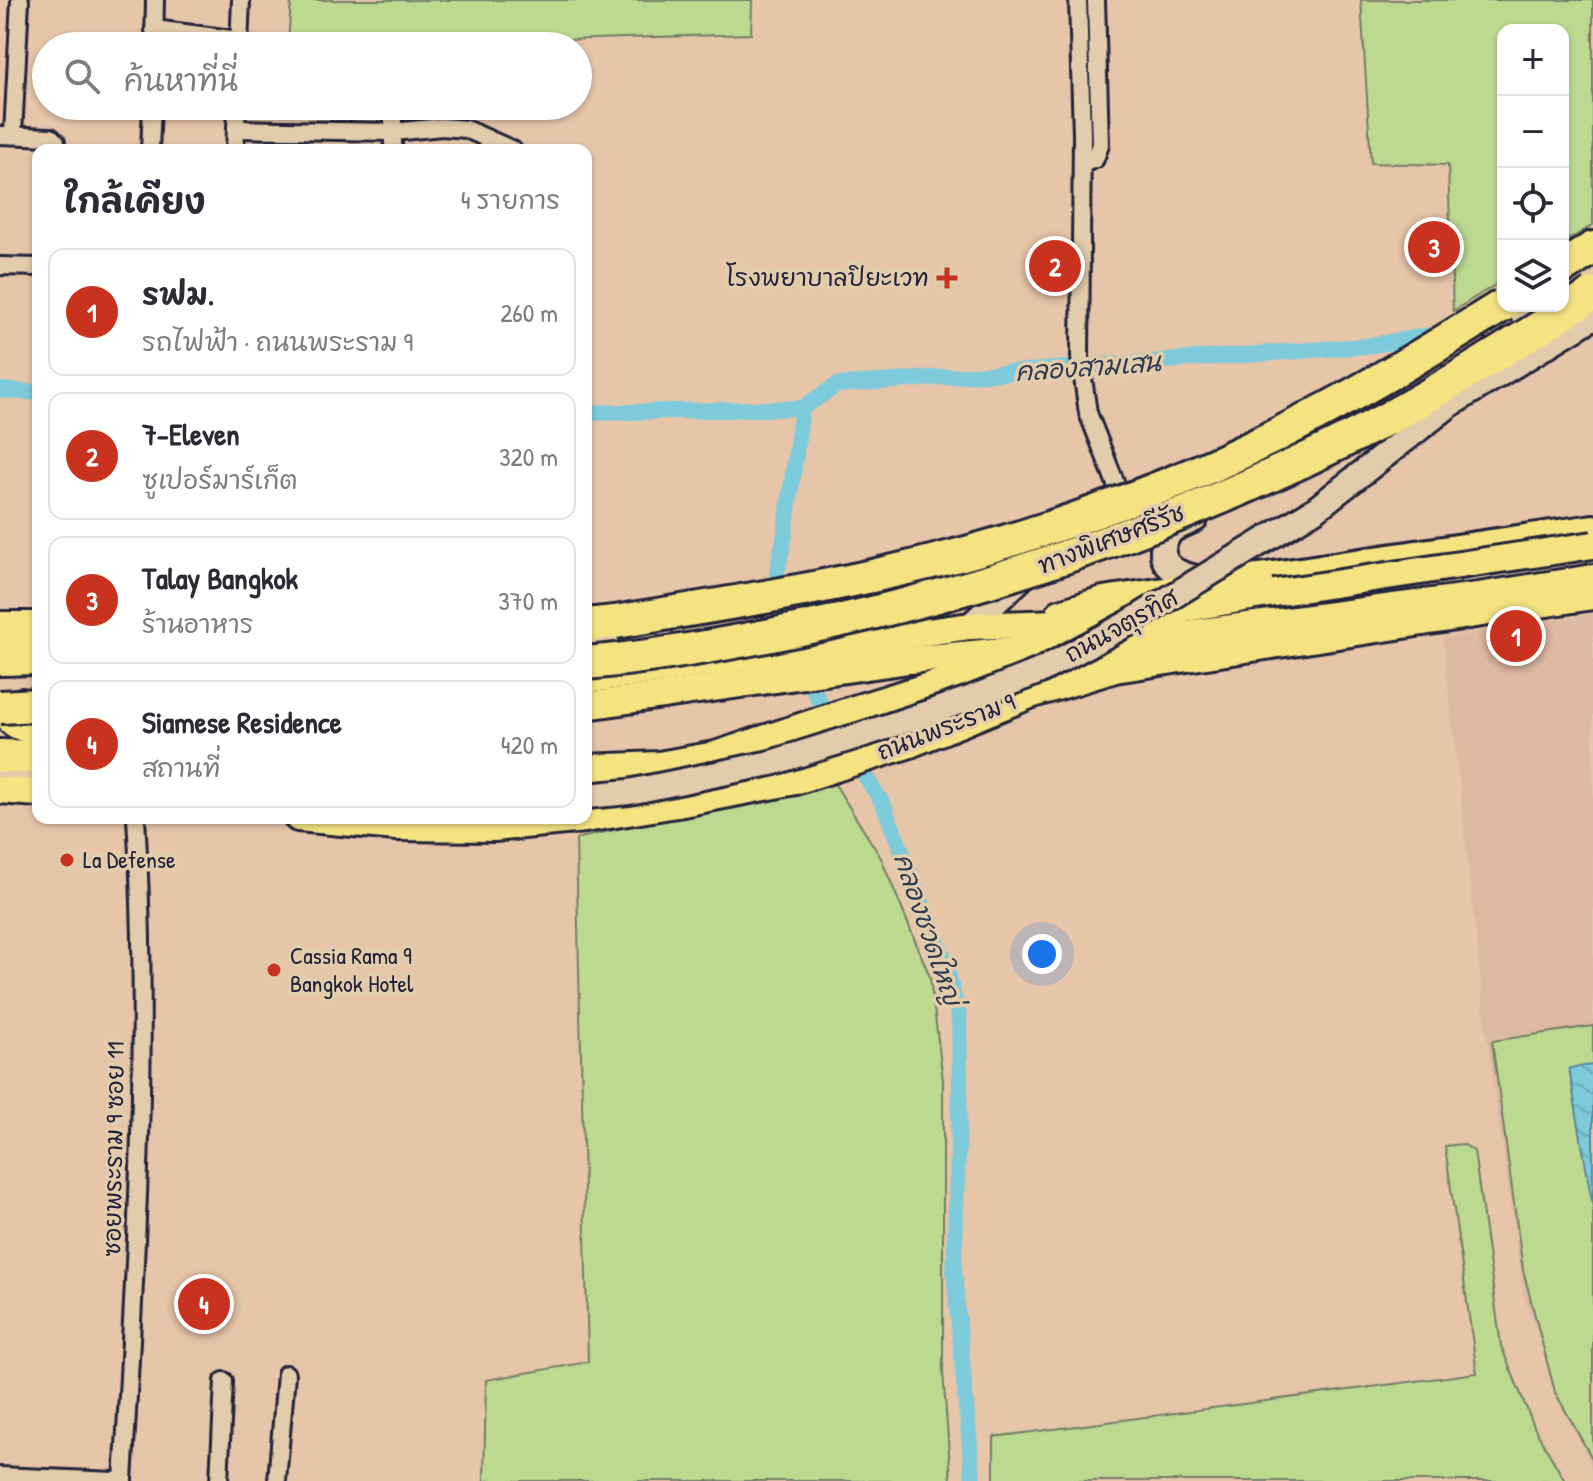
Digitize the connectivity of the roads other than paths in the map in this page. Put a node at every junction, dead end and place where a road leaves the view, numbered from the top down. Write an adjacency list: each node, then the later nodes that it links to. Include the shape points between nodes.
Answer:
1 (20, 0): 16 (street)
2 (155, 0): 6 (street)
3 (241, 0): 8 (street)
4 (1078, 0): 9 (street)
5 (1096, 0): 10 (street)
6 (154, 29): 7 (street)
7 (172, 32)
8 (240, 32)
9 (1080, 47): 10 (street); 22 (street)
10 (1098, 47): 22 (street, via 1100,145 1095,159)
11 (151, 120): 18 (street)
12 (236, 120): 14 (street)
13 (393, 120): 15 (street)
14 (236, 129): 15 (street); 19 (street)
15 (393, 132): 20 (street); 21 (street, via 466,129)
16 (7, 134): 17 (street, via 51,137)
17 (56, 144)
18 (150, 144)
19 (235, 144)
20 (393, 144)
21 (500, 144)
22 (1082, 164): 34 (street, via 1083,387)
23 (1593, 248): 24 (highway)
24 (1569, 263)
25 (0, 266): 26 (street)
26 (32, 267)
27 (1593, 267): 28 (main road)
28 (1569, 281)
29 (1593, 294): 55 (highway, ทางพิเศษศรีรัช, bridge, via 1461,377 1349,438 1137,532 957,593 845,621)
30 (1497, 309): 46 (highway, ทางพิเศษศรีรัช, bridge, via 1269,439 1162,487 1040,530 910,568 763,598)
31 (1517, 312): 34 (main road, via 1364,404)
32 (1593, 317): 33 (main road, ถนนจตุรทิศ, bridge)
33 (1449, 405): 35 (main road, bridge); 69 (main road, ถนนจตุรทิศ, bridge, via 1316,509 1040,671 771,763)
34 (1128, 514): 35 (main road, via 1150,532); 37 (main road)
35 (1171, 530): 39 (main road, via 1163,548 1166,561 1179,574)
36 (1586, 535): 38 (main road); 40 (main road, via 1562,543 1561,555); 45 (main road, bridge, via 1110,621)
37 (1067, 536): 47 (main road); 52 (main road, via 975,565 807,604)
38 (1539, 536): 39 (main road); 41 (main road, via 1554,556)
39 (1217, 582): 45 (main road, via 1103,600)
40 (1589, 585): 41 (main road); 50 (main road, ถนนพระราม 9)
41 (1544, 586): 42 (main road)
42 (1478, 596): 50 (main road); 51 (main road)
43 (32, 612): 44 (main road)
44 (0, 614)
45 (1027, 623): 47 (main road)
46 (592, 624)
47 (970, 626): 59 (main road)
48 (0, 628): 49 (highway)
49 (32, 628)
50 (1385, 629): 56 (main road, ถนนพระราม 9)
51 (1162, 638): 57 (highway); 59 (main road)
52 (592, 641)
53 (32, 658): 54 (highway)
54 (0, 659)
55 (592, 662)
56 (1115, 669): 57 (main road); 70 (main road, ถนนพระราม 9, via 795,781)
57 (962, 679): 64 (highway, via 716,758 659,768)
58 (592, 680): 59 (main road)
59 (677, 681): 60 (main road)
60 (592, 704)
61 (25, 717): 62 (main road); 63 (highway)
62 (0, 730)
63 (0, 756)
64 (592, 771)
65 (0, 777): 66 (main road)
66 (32, 777)
67 (0, 790): 68 (main road)
68 (32, 793)
69 (592, 795)
70 (592, 816)
71 (136, 824): 79 (street, ซอยพระราม 9 ซอย 11, via 143,921 139,1202)
72 (382, 824): 73 (main road, ถนนพระราม 9)
73 (541, 824)
74 (286, 1374): 81 (street)
75 (224, 1381): 80 (street)
76 (0, 1476): 77 (street)
77 (31, 1479): 78 (street)
78 (115, 1481)
79 (123, 1481)
80 (219, 1481)
81 (277, 1481)

